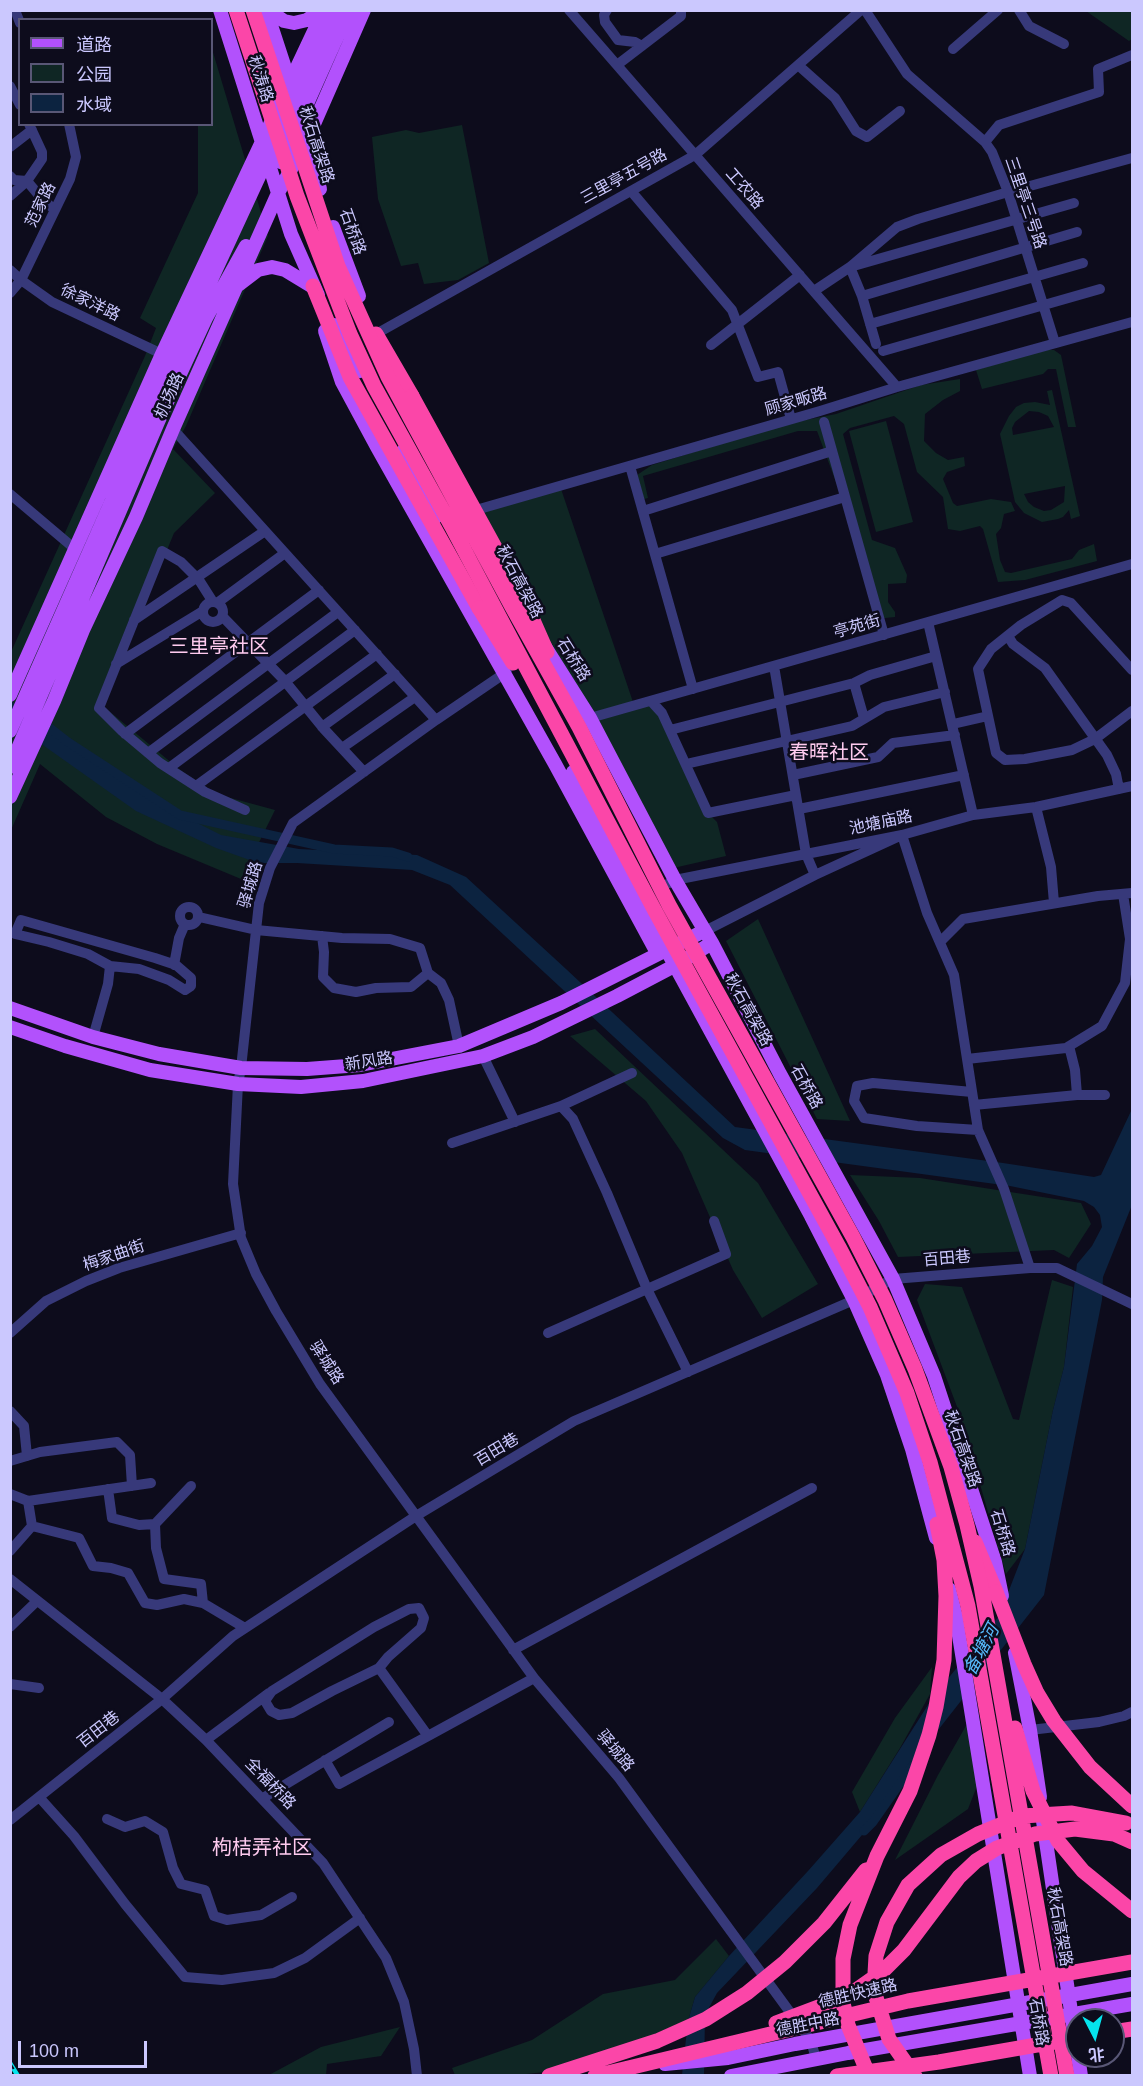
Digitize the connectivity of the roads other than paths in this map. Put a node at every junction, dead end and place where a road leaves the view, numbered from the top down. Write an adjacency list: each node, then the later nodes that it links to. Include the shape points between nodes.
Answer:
1 (220, 10): 27 (main road, 秋涛路)
2 (236, 10): 123 (highway, 秋石高架路, bridge, via 297,196 350,334)
3 (253, 10): 117 (highway, 秋石高架路, bridge, via 327,235 364,327 512,607)
4 (267, 10): 5 (main road, via 294,23); 21 (main road, 秋涛路)
5 (323, 10): 21 (main road, 机场路)
6 (336, 10): 22 (main road, 机场路)
7 (349, 10): 24 (main road, 机场路)
8 (364, 10): 28 (main road, 机场路)
9 (569, 10): 19 (street, 工农路)
10 (607, 10): 16 (street, via 605,22 618,40)
11 (681, 10): 16 (street, via 681,16)
12 (863, 10): 20 (street, 三里亭五号路); 29 (street, 三里亭三号路, via 907,74)
13 (998, 10): 17 (street)
14 (1018, 10): 15 (street, via 1029,26)
15 (1064, 45)
16 (642, 46): 19 (street)
17 (953, 49)
18 (1132, 55): 29 (street, via 1098,69 1099,92 999,125)
19 (617, 65): 31 (street, 工农路)
20 (798, 65): 23 (street, via 835,98 856,131 867,137); 31 (street, 三里亭五号路)
21 (289, 81): 22 (main road, 秋涛路); 27 (main road, 机场路)
22 (295, 99): 24 (main road, 石桥路); 32 (main road, 机场路)
23 (900, 111)
24 (301, 117): 28 (main road, 石桥路); 36 (main road, 机场路)
25 (69, 126): 41 (street, 范家路, via 76,157)
26 (30, 127): 30 (street); 35 (street, via 42,159)
27 (262, 140): 32 (main road, 秋涛路); 66 (main road, 机场路)
28 (307, 140): 36 (main road, 机场路); 62 (main road, 石桥路, via 338,242)
29 (985, 142): 38 (street, 三里亭三号路)
30 (10, 147)
31 (695, 155): 37 (street, 三里亭五号路); 48 (street, 工农路)
32 (267, 158): 36 (main road); 108 (main road, 机场路, via 175,358)
33 (1132, 158): 38 (street)
34 (10, 176): 35 (street)
35 (27, 181): 39 (street); 41 (street)
36 (276, 187): 51 (main road, 机场路); 52 (main road); 58 (main road, 机场路)
37 (631, 191): 61 (street, via 732,310); 62 (street, 三里亭五号路)
38 (1008, 192): 42 (street, 三里亭三号路); 46 (street, via 897,227)
39 (10, 196)
40 (1074, 203): 42 (street)
41 (55, 210): 50 (street, 范家路)
42 (1016, 219): 44 (street, 三里亭三号路); 46 (street)
43 (1077, 232): 44 (street)
44 (1025, 248): 49 (street, 三里亭三号路); 56 (street)
45 (1083, 263): 49 (street)
46 (850, 267): 54 (street); 56 (street)
47 (10, 270): 50 (street, 徐家洋路)
48 (800, 275): 54 (street, 工农路); 61 (street)
49 (1034, 278): 57 (street, 三里亭三号路); 60 (street)
50 (21, 280): 55 (street, 范家路); 66 (street, 徐家洋路, via 52,302)
51 (237, 286): 52 (main road, via 258,270 272,267); 65 (main road, 机场路)
52 (313, 286): 96 (main road); 101 (main road, via 342,382); 123 (highway, bridge, via 350,377 486,621)
53 (1100, 289): 57 (street)
54 (814, 291): 67 (street, 工农路)
55 (10, 292)
56 (862, 296): 60 (street)
57 (1043, 306): 60 (street, via 879,348); 63 (street, 三里亭三号路)
58 (206, 318): 65 (main road); 108 (main road, 机场路)
59 (1132, 322): 63 (street, 顾家畈路)
60 (870, 324)
61 (738, 325): 64 (street); 68 (street, via 758,377 778,372)
62 (376, 334): 75 (main road, 石桥路); 117 (highway, bridge, via 525,602)
63 (1055, 343): 67 (street, 顾家畈路)
64 (711, 345)
65 (209, 349): 70 (main road, 机场路)
66 (162, 354): 78 (main road, 机场路)
67 (897, 387): 68 (street, 顾家畈路)
68 (791, 419): 72 (street, 顾家畈路)
69 (824, 422): 71 (street)
70 (173, 429): 77 (street); 108 (main road, 机场路, via 82,630)
71 (832, 451): 74 (street); 76 (street)
72 (630, 466): 75 (street, 顾家畈路); 76 (street)
73 (10, 494): 78 (street)
74 (845, 497): 80 (street); 91 (street)
75 (469, 512): 117 (main road, 石桥路)
76 (643, 512): 80 (street)
77 (265, 531): 79 (street); 82 (street)
78 (75, 549): 105 (main road, 机场路)
79 (285, 553): 83 (street); 84 (street)
80 (655, 554): 106 (street)
81 (1132, 564): 89 (street, 亭苑街)
82 (196, 578): 84 (street); 88 (street); 88 (street, via 181,562 162,551)
83 (319, 590): 86 (street); 93 (street)
84 (215, 602): 85 (street); 87 (street, via 222,607)
85 (203, 611): 87 (street, via 211,622); 98 (street)
86 (338, 612): 90 (street); 97 (street)
87 (222, 616): 93 (street)
88 (134, 620): 98 (street)
89 (928, 622): 91 (street, 亭苑街); 95 (street)
90 (355, 630): 94 (street); 103 (street)
91 (884, 635): 99 (street, 亭苑街)
92 (1008, 636): 100 (street, via 1062,600 1071,603); 114 (street, via 991,649 978,669); 125 (street, via 1012,644 1045,668)
93 (248, 642): 97 (street); 124 (street)
94 (377, 654): 102 (street); 112 (street)
95 (936, 656): 104 (street); 107 (street)
96 (516, 659): 101 (street, 驿城路); 149 (main road)
97 (268, 663): 103 (street); 128 (street)
98 (116, 664): 124 (street, via 99,708)
99 (774, 666): 106 (street, 亭苑街); 111 (street)
100 (1132, 670)
101 (505, 673): 116 (street, 驿城路); 157 (main road)
102 (395, 674): 109 (street); 119 (street)
103 (285, 682): 112 (street); 131 (street)
104 (854, 683): 111 (street); 115 (street)
105 (13, 689)
106 (693, 689): 110 (street, 亭苑街)
107 (945, 692): 115 (street, via 884,707); 120 (street)
108 (42, 694): 118 (main road, 机场路); 121 (main road, 机场路)
109 (415, 697): 116 (street); 127 (street)
110 (651, 701): 117 (street, 亭苑街); 122 (street)
111 (780, 701): 122 (street); 126 (street)
112 (305, 706): 119 (street); 135 (street)
113 (1132, 711): 125 (street)
114 (988, 716): 120 (street); 125 (street, via 996,753 1005,760 1072,750)
115 (864, 718): 126 (street, via 852,726)
116 (436, 720): 132 (street, 驿城路)
117 (584, 722): 147 (main road, 石桥路); 203 (highway, 秋石高架路, bridge, via 669,905 885,1300 915,1369)
118 (12, 726)
119 (322, 727): 127 (street)
120 (954, 729): 133 (street, via 893,743 878,757); 134 (street)
121 (33, 730): 130 (main road, 机场路); 139 (main road, 机场路)
122 (670, 730): 129 (street)
123 (560, 733): 193 (highway, 秋石高架路, bridge, via 870,1307 907,1393)
124 (125, 734): 128 (street)
125 (1095, 739): 137 (street, via 1107,754)
126 (787, 741): 129 (street); 133 (street)
127 (342, 748): 132 (street)
128 (148, 753): 131 (street)
129 (686, 764): 138 (street, via 708,813)
130 (10, 767)
131 (169, 768): 135 (street)
132 (364, 772): 153 (street, 驿城路, via 293,823 270,867)
133 (793, 775): 138 (street)
134 (964, 775): 142 (street); 143 (street)
135 (196, 786): 141 (street)
136 (1132, 786): 137 (street, 池塘庙路)
137 (1119, 789): 140 (street, 池塘庙路)
138 (796, 795): 142 (street)
139 (10, 797)
140 (1036, 807): 143 (street, 池塘庙路); 150 (street, via 1051,867)
141 (245, 810)
142 (799, 810): 145 (street)
143 (973, 815): 144 (street, 池塘庙路)
144 (902, 835): 145 (street, 池塘庙路); 146 (street); 156 (street)
145 (806, 854): 146 (street); 147 (street, 池塘庙路)
146 (815, 874): 155 (street)
147 (675, 880): 149 (street, 池塘庙路); 155 (main road, 石桥路)
148 (1128, 894): 150 (street); 166 (street, via 1131,939 1125,983 1102,1026)
149 (639, 898): 157 (main road)
150 (1054, 903): 156 (street, via 963,919)
151 (199, 917): 152 (street, via 194,924); 152 (street, via 192,907 183,909 180,917); 153 (street)
152 (185, 924): 158 (street)
153 (256, 930): 154 (street); 169 (street, 驿城路)
154 (322, 936): 161 (street, via 390,939 420,948); 161 (street, via 323,977 334,988 356,992 411,987)
155 (709, 937): 157 (main road, 新风路); 160 (main road, 新风路); 183 (main road, 石桥路)
156 (940, 942): 168 (street, via 954,975)
157 (661, 951): 160 (main road); 165 (main road, 新风路, via 567,1000)
158 (174, 965): 159 (street, via 192,978 191,986 185,990 140,969); 159 (street, via 21,920 15,934 88,954)
159 (110, 966): 164 (street)
160 (672, 967): 167 (main road, 新风路, via 582,1015); 185 (main road, 石桥路, via 797,1189)
161 (428, 973): 165 (street, via 441,983 449,1000)
162 (10, 1008): 164 (main road, 新风路)
163 (10, 1027): 171 (main road, 新风路, via 150,1070)
164 (93, 1037): 169 (main road, 新风路, via 159,1054)
165 (459, 1046): 169 (main road, 新风路, via 360,1065 307,1070)
166 (1069, 1046): 168 (street); 173 (street)
167 (483, 1056): 171 (main road, 新风路, via 363,1081 301,1087); 177 (street)
168 (967, 1059): 172 (street)
169 (242, 1068): 171 (street, 驿城路)
170 (632, 1073): 176 (street)
171 (238, 1084): 181 (street, 驿城路, via 233,1184)
172 (972, 1092): 175 (street); 178 (street, via 873,1083 856,1086 854,1101 864,1118)
173 (1077, 1095): 174 (street); 175 (street)
174 (1106, 1095)
175 (974, 1105): 178 (street)
176 (561, 1106): 177 (street); 184 (street, via 573,1119)
177 (515, 1122): 179 (street)
178 (978, 1130): 182 (street, via 1004,1190)
179 (452, 1143)
180 (714, 1221): 184 (street, via 726,1254)
181 (241, 1233): 187 (street, 梅家曲街, via 86,1281 46,1301); 201 (street, 驿城路, via 261,1284 320,1384)
182 (1030, 1268): 183 (street, 百田巷); 186 (street, 百田巷, via 1057,1268)
183 (893, 1279): 185 (street, 百田巷); 221 (main road, 石桥路, bridge, via 934,1376 995,1562)
184 (646, 1289): 188 (street); 189 (street)
185 (854, 1300): 189 (street, 百田巷); 239 (main road, 石桥路, via 887,1375 912,1449 956,1617)
186 (1132, 1304)
187 (10, 1333)
188 (548, 1333)
189 (688, 1372): 201 (street, 百田巷, via 574,1421)
190 (10, 1411): 191 (street, via 24,1426)
191 (27, 1456): 192 (street); 195 (street, via 117,1442 130,1455)
192 (10, 1461)
193 (930, 1462): 232 (highway, bridge, via 934,1513 944,1560 941,1684 916,1775); 260 (highway, 秋石高架路, bridge, via 968,1606)
194 (151, 1483): 195 (street)
195 (132, 1486): 198 (street)
196 (191, 1486): 202 (street)
197 (812, 1488): 211 (street)
198 (108, 1489): 200 (street); 202 (street, via 112,1518 139,1525)
199 (10, 1494): 200 (street)
200 (28, 1501): 204 (street)
201 (416, 1516): 210 (street, 百田巷); 211 (street, 驿城路)
202 (155, 1524): 208 (street, via 164,1579 201,1584)
203 (968, 1525): 216 (highway, 秋石高架路, bridge); 227 (highway, bridge, via 1024,1664 1048,1712 1090,1767)
204 (32, 1526): 205 (street); 208 (street, via 79,1538 93,1566 128,1573 145,1603 157,1605 184,1599)
205 (10, 1551)
206 (10, 1579): 207 (street, 全福桥路)
207 (37, 1601): 209 (street); 218 (street, 全福桥路)
208 (203, 1603): 210 (street)
209 (10, 1628)
210 (244, 1629): 218 (street, 百田巷)
211 (513, 1650): 213 (street, 驿城路)
212 (379, 1668): 217 (street, via 292,1713 279,1715 271,1711 265,1701); 217 (street, via 421,1628 424,1618 419,1608 374,1627); 222 (street)
213 (534, 1678): 222 (street); 246 (street, 驿城路, via 619,1778)
214 (10, 1684): 215 (street)
215 (39, 1688)
216 (1000, 1689): 234 (highway, bridge, via 1034,1791 1058,1841 1083,1871); 261 (highway, 秋石高架路, bridge)
217 (272, 1691): 223 (street)
218 (162, 1700): 223 (street, 全福桥路); 225 (street, 百田巷)
219 (1132, 1712): 221 (street, via 1099,1722)
220 (389, 1722): 224 (street)
221 (1030, 1730): 238 (main road, 石桥路)
222 (428, 1736): 224 (street, via 339,1784)
223 (206, 1740): 226 (street, 全福桥路)
224 (325, 1761): 226 (street)
225 (39, 1797): 229 (street, 百田巷); 235 (street, via 185,1977 222,1980 274,1973 305,1958)
226 (263, 1798): 235 (street, 全福桥路, via 323,1863)
227 (1132, 1806)
228 (107, 1819): 233 (street, via 125,1827 145,1821 163,1832 181,1884 205,1890 214,1916 227,1920 261,1915)
229 (10, 1820)
230 (1132, 1826): 258 (highway, bridge, via 1072,1813 1022,1816 978,1834 941,1856 908,1885 887,1922 876,1956 874,1991 889,2039)
231 (1132, 1842): 247 (highway, bridge, via 1114,1834 1076,1828 1035,1834 997,1848 959,1877 904,1950 867,1982 829,2003)
232 (877, 1856): 252 (highway, bridge, via 824,1923 747,1993 706,2019 657,2041); 257 (highway, bridge, via 850,1924 841,1982 848,2025)
233 (292, 1897)
234 (1132, 1911)
235 (360, 1918): 251 (street, 全福桥路, via 386,1958 404,2002)
236 (1132, 1962): 247 (highway, 德胜快速路, bridge, via 908,2001)
237 (1132, 1984): 238 (main road, 德胜中路)
238 (1068, 1996): 239 (main road, 德胜中路); 241 (main road, 石桥路)
239 (1018, 2004): 244 (main road, 石桥路); 246 (main road, 德胜中路)
240 (1132, 2004): 242 (main road, 德胜中路)
241 (1070, 2008)
242 (1110, 2008)
243 (1065, 2015): 244 (main road, 德胜中路)
244 (1021, 2023): 248 (main road, 德胜中路); 259 (main road, 石桥路)
245 (1065, 2040): 256 (highway, bridge)
246 (811, 2041): 247 (main road, 德胜中路, via 728,2058); 248 (street, 驿城路)
247 (705, 2054): 253 (main road, 德胜中路, via 690,2062); 254 (highway, 德胜快速路, bridge)
248 (816, 2059): 249 (main road, 德胜中路)
249 (796, 2069): 250 (main road, 德胜中路)
250 (777, 2071): 255 (main road, 德胜中路)
251 (417, 2076)
252 (549, 2076)
253 (559, 2076)
254 (595, 2076)
255 (731, 2076)
256 (837, 2076)
257 (869, 2076)
258 (915, 2076)
259 (1030, 2076)
260 (1051, 2076)
261 (1067, 2076)

